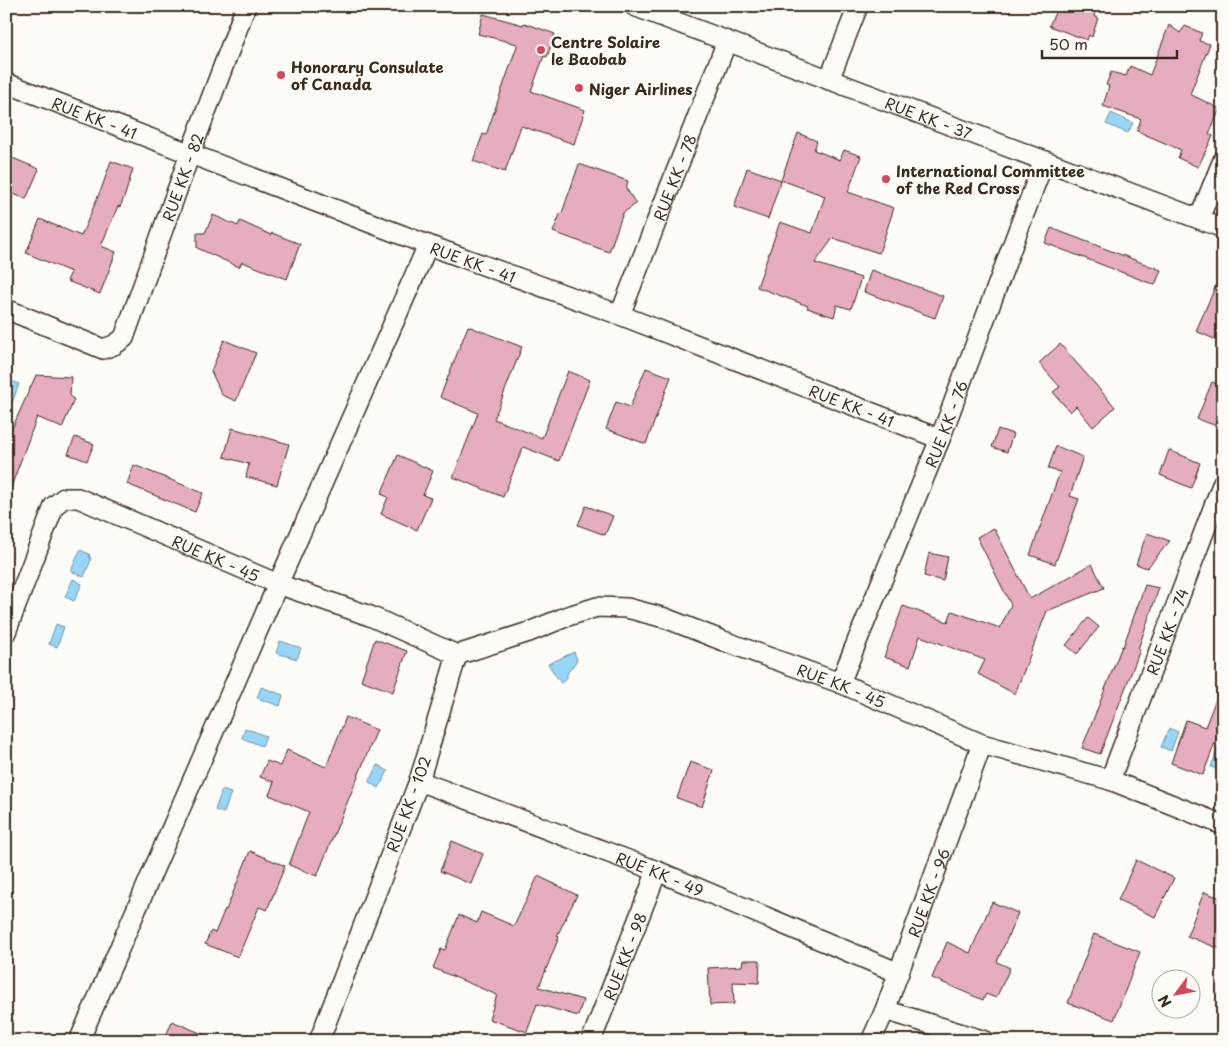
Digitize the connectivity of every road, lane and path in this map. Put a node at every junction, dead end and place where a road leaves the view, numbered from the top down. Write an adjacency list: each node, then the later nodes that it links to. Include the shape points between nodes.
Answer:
1 (246, 6): 7 (street, RUE KK - 82)
2 (634, 6): 4 (street, RUE KK - 37)
3 (858, 6): 5 (street)
4 (727, 41): 5 (street, RUE KK - 37); 14 (street, RUE KK - 78)
5 (829, 80): 9 (street, RUE KK - 37)
6 (6, 83): 7 (street, RUE KK - 41)
7 (190, 154): 12 (street, RUE KK - 41); 13 (street, RUE KK - 82, via 124,338 102,349)
8 (1223, 160): 10 (street)
9 (1044, 161): 10 (street, RUE KK - 37); 15 (street, RUE KK - 76)
10 (1199, 219): 11 (street, RUE KK - 37)
11 (1223, 228)
12 (428, 245): 14 (street, RUE KK - 41); 17 (street)
13 (6, 309)
14 (620, 315): 15 (street, RUE KK - 41)
15 (940, 439): 20 (street, RUE KK - 76)
16 (1223, 482): 23 (street, RUE KK - 74)
17 (278, 584): 18 (street, RUE KK - 45, via 78,498 64,498 54,506); 19 (street, RUE KK - 45, via 370,616); 28 (street)
18 (6, 632)
19 (457, 655): 20 (street, RUE KK - 45, via 597,607 627,608 665,618); 22 (street, RUE KK - 102)
20 (840, 683): 21 (street, RUE KK - 45)
21 (982, 744): 23 (street, RUE KK - 45); 26 (street, RUE KK - 96)
22 (419, 780): 25 (street, RUE KK - 49); 29 (street, RUE KK - 102)
23 (1110, 780): 24 (street, RUE KK - 45)
24 (1223, 825)
25 (657, 871): 26 (street, RUE KK - 49); 30 (street, RUE KK - 98)
26 (898, 973): 27 (street, RUE KK - 96)
27 (885, 1010): 31 (street, RUE KK - 96); 32 (street)
28 (80, 1041)
29 (319, 1041)
30 (592, 1041)
31 (871, 1041)
32 (985, 1041)

